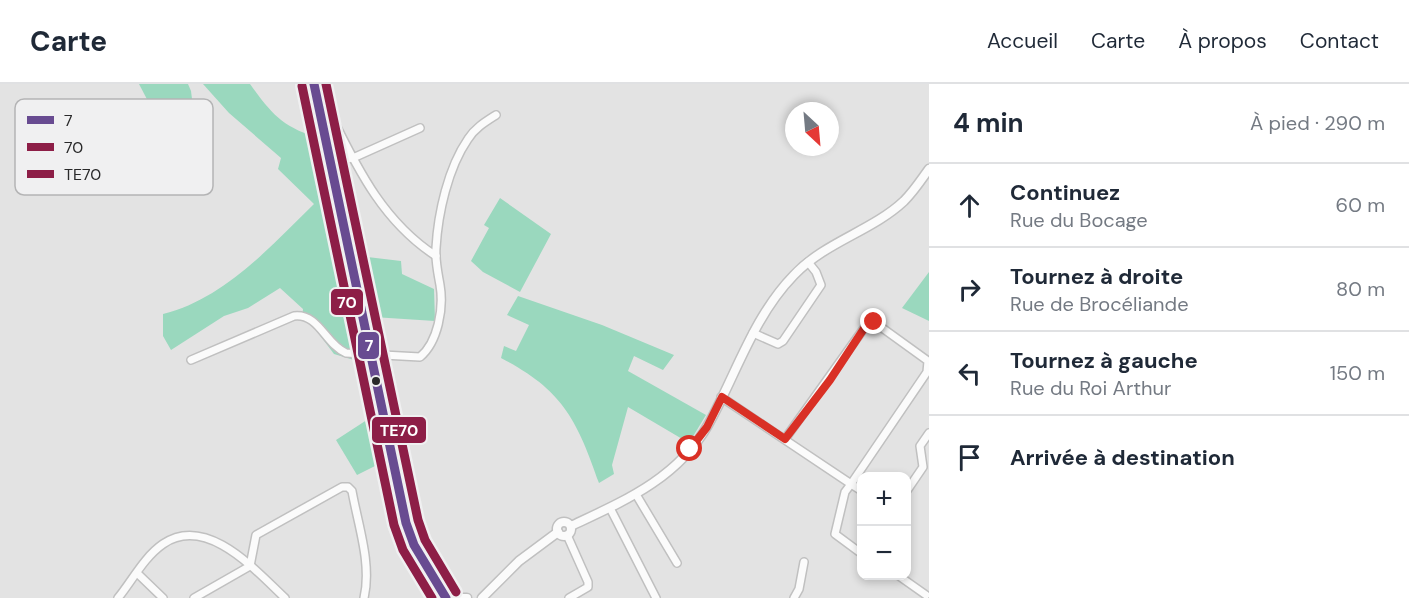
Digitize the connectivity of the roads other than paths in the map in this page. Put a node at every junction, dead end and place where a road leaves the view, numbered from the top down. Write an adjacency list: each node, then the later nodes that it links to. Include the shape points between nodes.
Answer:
1 (314, 84): 6 (street)
2 (496, 114): 8 (street, via 479,126 457,160 444,200)
3 (333, 119): 5 (street)
4 (420, 128): 5 (street)
5 (353, 159): 6 (street); 8 (street, via 388,215)
6 (331, 161): 11 (street)
7 (929, 169): 9 (street, via 896,207)
8 (436, 256): 11 (street, via 440,312 427,351 420,357)
9 (808, 262): 10 (street, via 777,294); 10 (street, via 821,285 783,341 772,343)
10 (753, 333): 14 (street)
11 (372, 355): 12 (street, via 336,348 304,315); 35 (street, via 406,523 414,545)
12 (191, 360)
13 (928, 373): 16 (street, via 928,361 874,322 867,324); 17 (street)
14 (722, 397): 16 (street); 20 (street, via 690,449)
15 (929, 433): 18 (street, via 920,446 923,467)
16 (785, 439): 17 (street)
17 (851, 484): 19 (street); 23 (street, via 845,492 835,534)
18 (911, 485)
19 (857, 488)
20 (637, 496): 21 (street); 24 (street)
21 (610, 508): 22 (street, via 571,526 561,523); 40 (street)
22 (562, 534): 38 (street, via 519,561); 39 (street, via 588,582 588,587)
23 (857, 551)
24 (677, 562)
25 (804, 562): 41 (street)
26 (250, 566): 27 (street, via 215,543 183,537 164,543); 32 (street); 33 (street); 34 (street, via 256,535 348,487 367,569)
27 (137, 573): 30 (street); 31 (street)
28 (905, 580): 29 (street)
29 (926, 594)
30 (118, 598)
31 (163, 598)
32 (194, 598)
33 (285, 598)
34 (364, 598)
35 (446, 598)
36 (461, 598): 37 (street)
37 (467, 598)
38 (482, 598)
39 (569, 598)
40 (656, 598)
41 (794, 598)

